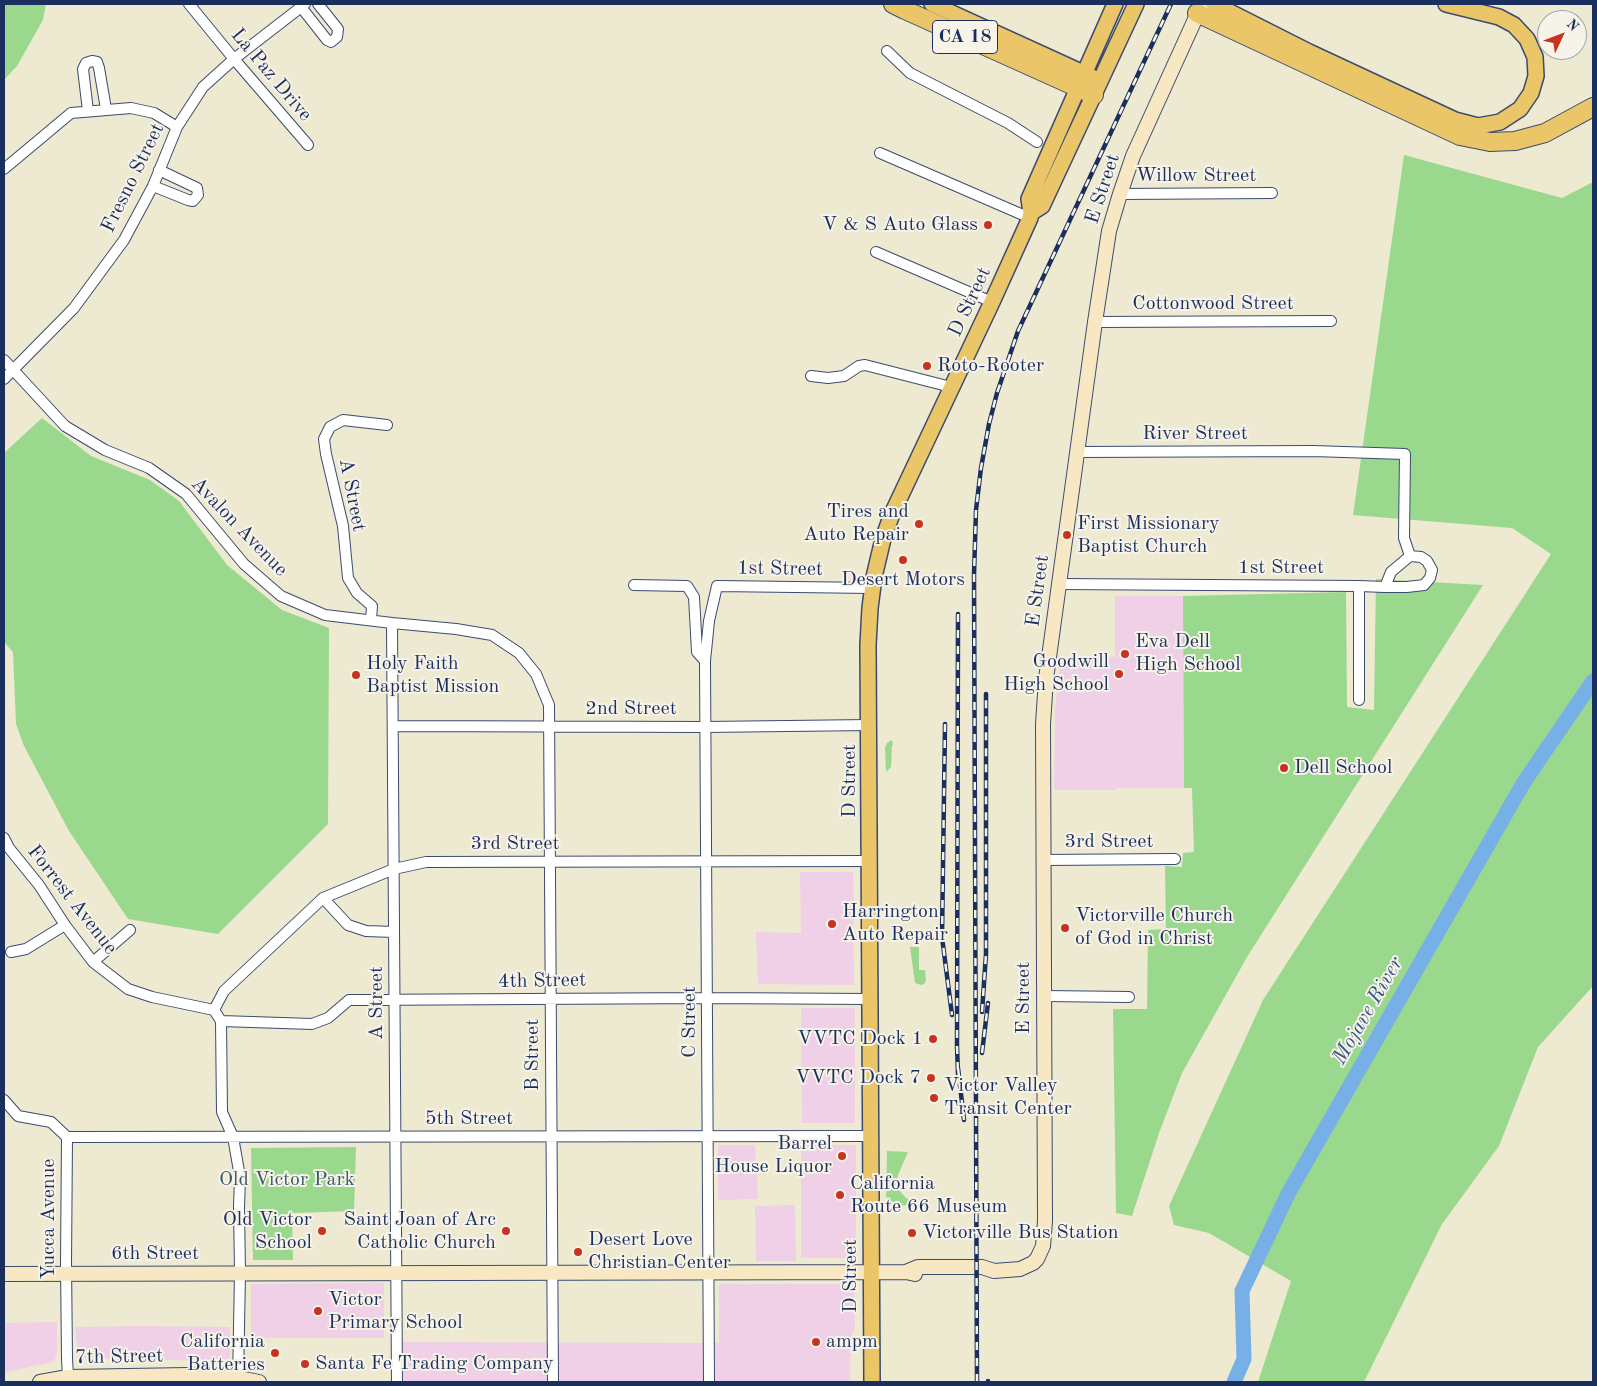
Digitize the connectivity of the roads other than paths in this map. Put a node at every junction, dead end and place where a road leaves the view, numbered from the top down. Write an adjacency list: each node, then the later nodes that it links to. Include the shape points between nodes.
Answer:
1 (189, 4): 12 (street, La Paz Drive)
2 (318, 4): 9 (street, via 338,28 337,37 331,42)
3 (894, 4): 13 (highway, CA 18)
4 (932, 4): 13 (main road)
5 (1115, 4): 13 (main road, D Street)
6 (1136, 4): 13 (main road, D Street)
7 (1214, 4): 8 (main road, via 1455,120 1478,126 1500,122 1520,109 1531,92 1536,76 1535,57 1527,39 1514,25 1499,17)
8 (1446, 4)
9 (303, 5): 12 (street, Fresno Street)
10 (1199, 8): 14 (highway, via 1460,136 1490,142 1515,141 1545,133); 25 (street, E Street)
11 (887, 51): 18 (street, via 910,73 1008,123)
12 (234, 59): 17 (street, Fresno Street, via 203,87); 19 (street, La Paz Drive)
13 (1089, 84): 26 (main road, D Street, via 1029,199)
14 (1593, 107)
15 (106, 109): 16 (street); 16 (street, via 99,68 97,62 92,61 83,68); 17 (street, via 131,108 154,113)
16 (88, 111): 21 (street, via 71,113)
17 (176, 126): 22 (street, Fresno Street)
18 (1037, 142)
19 (308, 145)
20 (880, 153): 26 (street)
21 (4, 169)
22 (159, 170): 23 (street, Fresno Street); 23 (street, via 196,188 198,195 193,201 188,200)
23 (153, 186): 32 (street, Fresno Street, via 124,240 74,308)
24 (1272, 192): 25 (street, Willow Street)
25 (1120, 194): 30 (street, E Street, via 1108,240)
26 (1031, 215): 28 (main road, D Street)
27 (876, 252): 28 (street)
28 (992, 302): 35 (main road, D Street)
29 (1331, 321): 30 (street, Cottonwood Street)
30 (1095, 322): 37 (street, E Street)
31 (4, 360): 32 (street, Avalon Avenue)
32 (12, 370): 34 (street, Fresno Street); 44 (street, Avalon Avenue, via 66,426 105,450 149,468 186,494 244,564 281,596 325,615)
33 (811, 376): 35 (street, via 844,376 865,365)
34 (4, 379)
35 (952, 387): 43 (main road, D Street, via 892,514)
36 (386, 425): 44 (street, A Street, via 343,420 330,427 324,439 343,526 348,578 357,593 372,606)
37 (1078, 452): 38 (street, River Street, via 1405,454 1404,538); 39 (street, E Street)
38 (1410, 556): 42 (street, via 1391,572); 42 (street, 1st Street, via 1427,561 1432,570 1430,578 1424,585)
39 (1059, 584): 41 (street, 1st Street); 54 (street, E Street, via 1044,700)
40 (634, 585): 46 (street, via 687,586 694,597 697,652)
41 (1359, 586): 42 (street, 1st Street); 47 (street)
42 (1385, 587)
43 (872, 588): 46 (street, 1st Street, via 717,586); 48 (main road, D Street, via 868,645)
44 (371, 620): 45 (street, Avalon Avenue)
45 (392, 623): 49 (street, A Street); 50 (street, Avalon Avenue, via 492,635 519,653 536,674 549,705)
46 (705, 661): 51 (street, C Street)
47 (1359, 700)
48 (870, 724): 51 (street, 2nd Street); 55 (main road, D Street)
49 (393, 726): 50 (street, 2nd Street); 58 (street, A Street)
50 (549, 727): 51 (street, 2nd Street); 56 (street, B Street)
51 (705, 727): 57 (street, C Street)
52 (6, 846): 60 (street, Forrest Avenue, via 39,885)
53 (1175, 859): 54 (street, 3rd Street)
54 (1043, 860): 65 (street, E Street)
55 (870, 861): 57 (street, 3rd Street); 69 (main road, D Street)
56 (550, 862): 57 (street, 3rd Street); 58 (street, 3rd Street, via 426,862); 68 (street, B Street)
57 (706, 862): 67 (street, C Street)
58 (394, 869): 59 (street, 3rd Street); 62 (street, A Street)
59 (324, 898): 62 (street, via 348,925 366,931); 71 (street, 3rd Street, via 224,991)
60 (65, 925): 63 (street, via 26,949); 64 (street, Forrest Avenue)
61 (130, 930): 64 (street)
62 (394, 932): 70 (street, A Street)
63 (11, 952)
64 (93, 962): 71 (street, Forrest Avenue, via 128,989)
65 (1044, 996): 66 (street); 80 (street, E Street, via 1044,1236 1042,1250)
66 (1129, 997)
67 (707, 998): 68 (street, 4th Street); 69 (street, 4th Street); 75 (street, C Street)
68 (550, 999): 70 (street, 4th Street); 74 (street, B Street)
69 (870, 999): 76 (main road, D Street)
70 (395, 1000): 72 (street, 4th Street, via 349,1000 328,1018 312,1024); 79 (street, A Street)
71 (214, 1010): 72 (street)
72 (221, 1021): 78 (street, via 222,1112)
73 (4, 1100): 77 (street, Yucca Avenue, via 18,1116 51,1122)
74 (551, 1136): 75 (street, 5th Street); 79 (street, 5th Street); 84 (street, B Street)
75 (708, 1136): 76 (street, 5th Street); 85 (street, C Street)
76 (871, 1136): 81 (main road, D Street)
77 (67, 1137): 78 (street, 5th Street); 87 (street, Yucca Avenue)
78 (233, 1137): 79 (street, 5th Street); 82 (street, via 240,1177)
79 (396, 1137): 83 (street, A Street)
80 (1033, 1263): 81 (street, 6th Street, via 1020,1269 994,1271 982,1276)
81 (871, 1272): 85 (street, 6th Street); 96 (main road, D Street)
82 (240, 1273): 83 (street, 6th Street); 87 (street, 6th Street); 90 (street)
83 (396, 1273): 84 (street, 6th Street); 93 (street, A Street)
84 (552, 1273): 85 (street, 6th Street); 94 (street, B Street)
85 (708, 1273): 95 (street, C Street)
86 (4, 1274): 87 (street, 6th Street)
87 (66, 1274): 88 (street, Yucca Avenue)
88 (68, 1377): 89 (street, 7th Street); 91 (street, 7th Street)
89 (89, 1380): 90 (street, 7th Street, via 188,1376)
90 (238, 1380): 92 (street, 7th Street)
91 (40, 1382)
92 (259, 1382)
93 (397, 1382)
94 (553, 1382)
95 (709, 1382)
96 (872, 1382)

